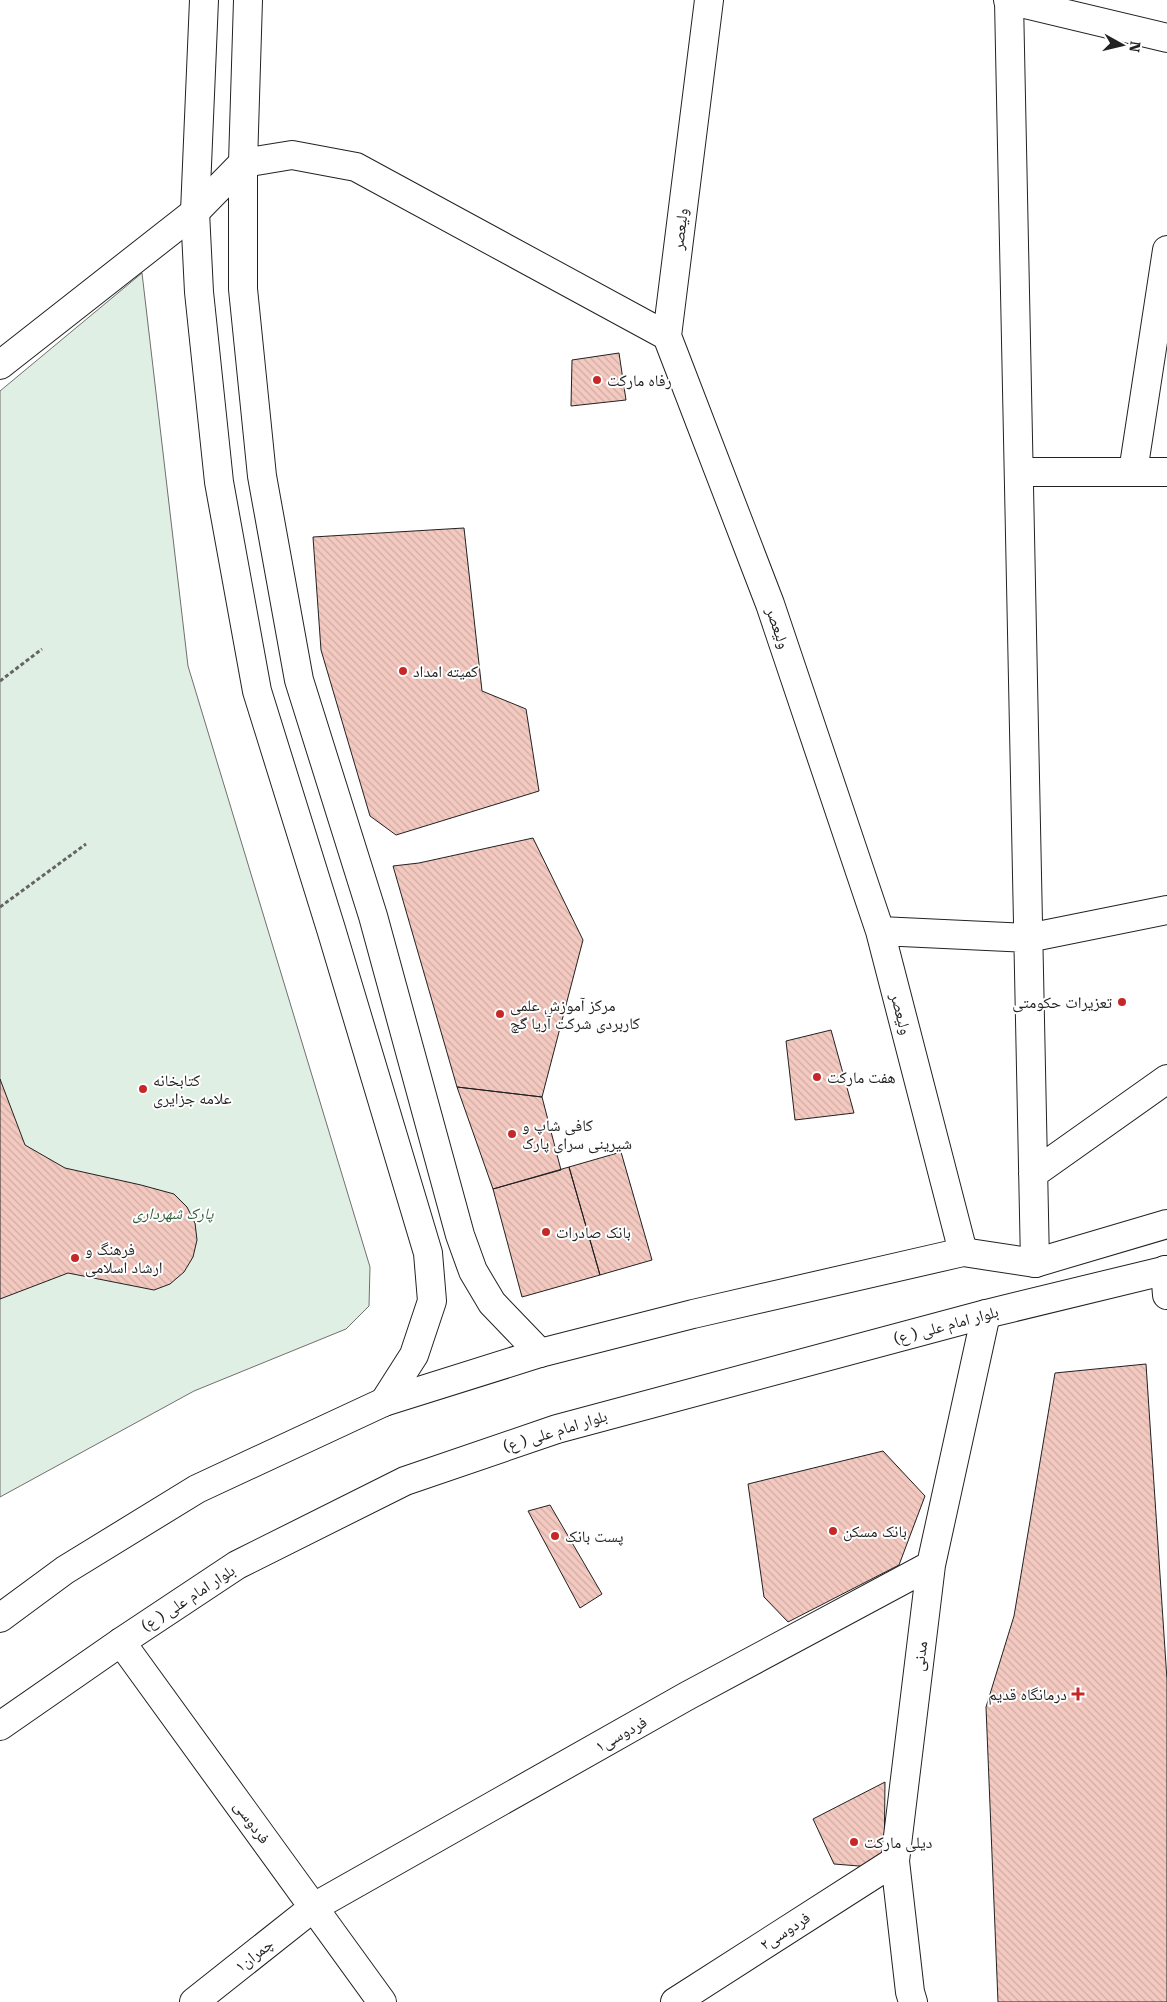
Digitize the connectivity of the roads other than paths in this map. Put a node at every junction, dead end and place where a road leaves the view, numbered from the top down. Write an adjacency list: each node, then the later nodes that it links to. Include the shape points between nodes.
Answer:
1 (204, 0): 7 (street)
2 (248, 0): 6 (street)
3 (709, 0): 9 (street, ولیعصر)
4 (1008, 0): 5 (street); 11 (street)
5 (1167, 38)
6 (243, 163): 7 (street); 9 (street, via 292,155 356,166); 24 (street, via 243,289 262,476 300,680 373,916 460,1235 492,1303)
7 (195, 212): 10 (street); 25 (street, via 199,292 219,482 257,691 428,1253 432,1302 414,1355)
8 (1167, 250): 12 (street)
9 (667, 336): 15 (street, ولیعصر, via 770,604)
10 (0, 365)
11 (1019, 472): 12 (street); 16 (street)
12 (1133, 472): 13 (street)
13 (1167, 472)
14 (1167, 910): 16 (street)
15 (880, 931): 16 (street); 20 (street, ولیعصر)
16 (1028, 938): 18 (street)
17 (1167, 1079): 18 (street)
18 (1033, 1174): 21 (street)
19 (1167, 1224): 21 (street)
20 (963, 1252): 21 (street); 24 (street, via 692,1314)
21 (1035, 1263)
22 (1166, 1278): 23 (street, بلوار امام علی ( ع))
23 (986, 1314): 26 (street, مدنی); 28 (street, بلوار امام علی ( ع), via 557,1428 405,1481 236,1565)
24 (540, 1353): 25 (street)
25 (384, 1402): 27 (street, via 198,1489 64,1570)
26 (930, 1565): 30 (street, مدنی); 31 (street, فردوسی۱, via 687,1696)
27 (0, 1618)
28 (121, 1642): 29 (street, بلوار امام علی ( ع)); 31 (street, فردوسی)
29 (0, 1726)
30 (895, 1861): 34 (street, فردوسی۲); 35 (street, مدنی)
31 (314, 1907): 32 (street, چمران۱); 33 (street, فردوسی)
32 (194, 2002)
33 (382, 2002)
34 (675, 2002)
35 (913, 2002)

